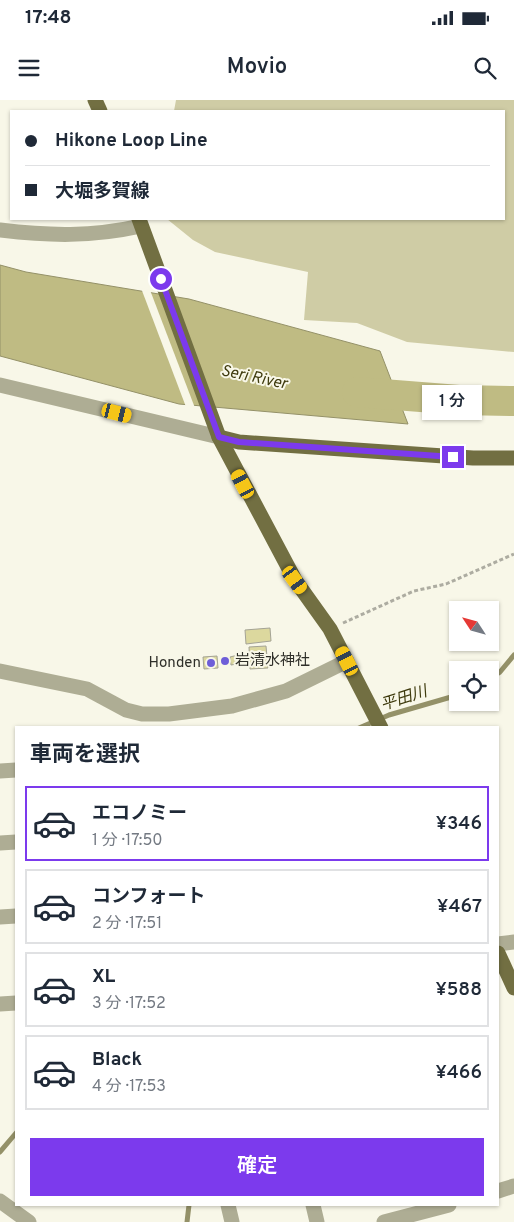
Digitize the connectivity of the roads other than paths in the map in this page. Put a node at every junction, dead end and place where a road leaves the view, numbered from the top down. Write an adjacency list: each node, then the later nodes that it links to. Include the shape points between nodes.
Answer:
1 (140, 222): 2 (street, via 73,236); 4 (main road)
2 (0, 230)
3 (0, 385): 4 (street)
4 (219, 437): 5 (main road, via 249,443); 6 (main road, via 295,580 330,629)
5 (514, 458)
6 (347, 661): 7 (street, via 286,691 232,706 168,714 126,710 87,689); 8 (main road)
7 (0, 671)
8 (378, 722)
9 (15, 770): 10 (street)
10 (0, 771)
11 (15, 842): 12 (street)
12 (0, 843)
13 (15, 916): 14 (street)
14 (0, 917)
15 (514, 942): 16 (street)
16 (499, 944)
17 (499, 954): 18 (main road)
18 (514, 988)
19 (0, 1004): 20 (street)
20 (15, 1004)
21 (514, 1186): 22 (street)
22 (499, 1191)
23 (0, 1201): 29 (street)
24 (24, 1206): 29 (street)
25 (228, 1206): 30 (street)
26 (313, 1206): 31 (street)
27 (441, 1206): 28 (street)
28 (409, 1210): 32 (street)
29 (29, 1222)
30 (232, 1222)
31 (318, 1222)
32 (384, 1222)

